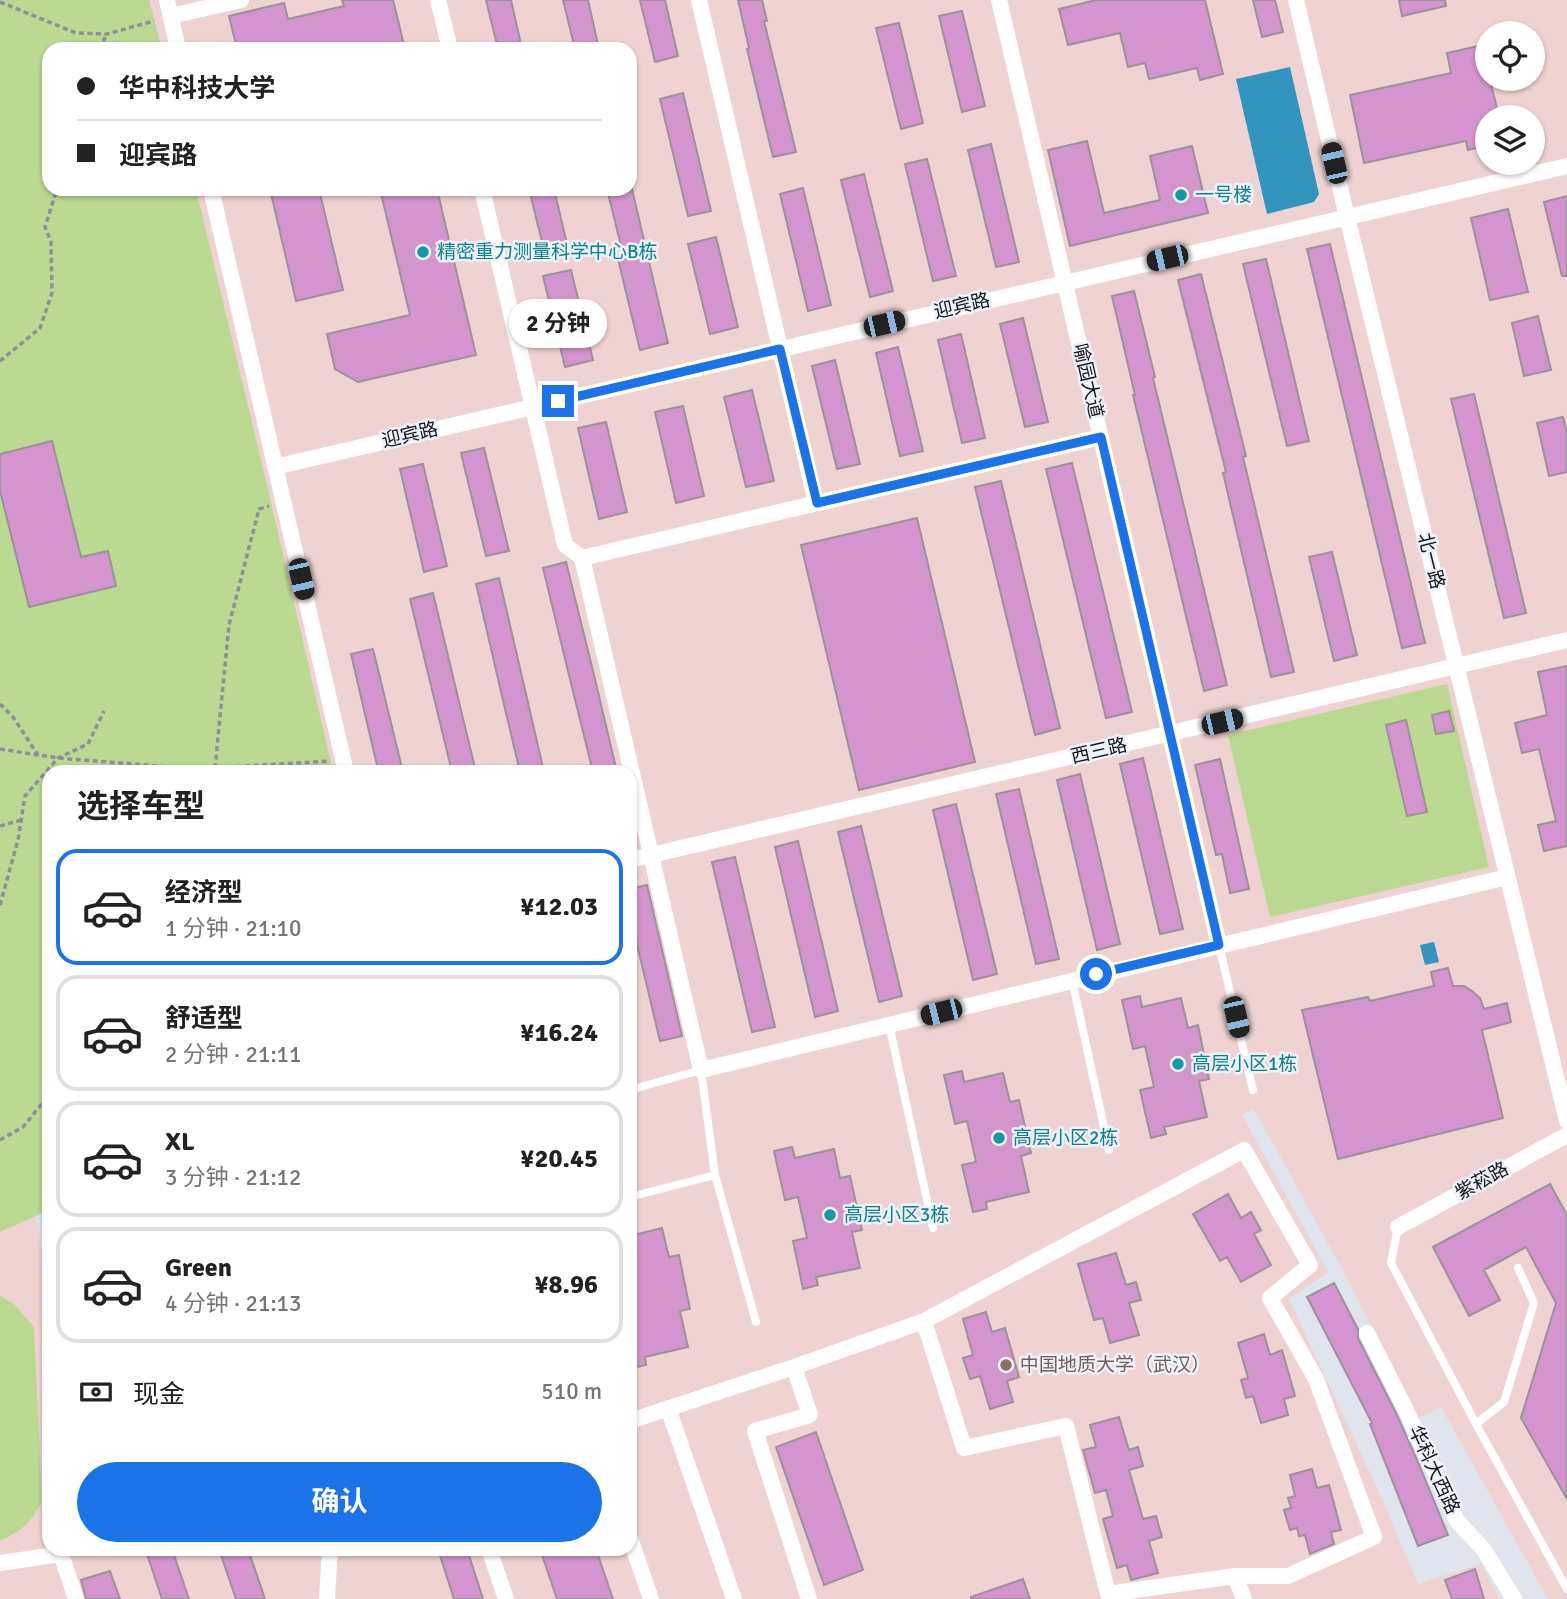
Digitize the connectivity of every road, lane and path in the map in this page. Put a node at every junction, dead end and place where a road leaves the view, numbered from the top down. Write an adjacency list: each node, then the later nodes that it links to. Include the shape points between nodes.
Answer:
1 (167, 0): 8 (street)
2 (241, 0): 8 (street)
3 (438, 0): 12 (street)
4 (699, 0): 19 (street)
5 (999, 0): 18 (street, 喻园大道)
6 (1296, 0): 17 (street, 北一路)
7 (0, 2): 9 (path, via 76,33)
8 (171, 16): 9 (path); 11 (street)
9 (107, 34): 10 (path)
10 (103, 42)
11 (177, 42)
12 (448, 42)
13 (1567, 166): 17 (street, 迎宾路)
14 (55, 196): 20 (path, via 45,228 51,242 52,293 40,328)
15 (213, 196): 23 (street)
16 (484, 196): 21 (street)
17 (1347, 217): 18 (street, 迎宾路); 28 (street, 北一路)
18 (1065, 282): 19 (street, 迎宾路); 22 (street, 喻园大道)
19 (780, 349): 21 (street, 迎宾路); 25 (street)
20 (0, 361)
21 (533, 407): 23 (street, 迎宾路); 26 (street, via 565,545)
22 (1101, 437): 25 (street); 31 (street, 喻园大道)
23 (275, 467): 24 (street)
24 (283, 502): 37 (path, via 260,509 239,586 229,625); 38 (street)
25 (817, 503): 26 (street)
26 (582, 558): 39 (street)
27 (1567, 640): 28 (street, 西三路)
28 (1457, 667): 31 (street, 西三路); 46 (street, 北一路)
29 (0, 704): 33 (path)
30 (104, 710): 34 (path, via 88,744)
31 (1170, 734): 44 (street, 西三路); 48 (street, 喻园大道)
32 (0, 748): 33 (path)
33 (38, 755): 34 (path)
34 (58, 758): 35 (path); 36 (path)
35 (52, 765)
36 (145, 765)
37 (215, 765)
38 (345, 765)
39 (630, 765)
40 (42, 777): 42 (path, via 26,796)
41 (637, 795): 44 (street)
42 (21, 820): 43 (path); 47 (path)
43 (0, 826)
44 (651, 855): 45 (street, 西三路); 51 (street)
45 (637, 858)
46 (1507, 877): 48 (street); 55 (street, 北一路)
47 (0, 905)
48 (1219, 945): 49 (street); 53 (lane, 喻园大道)
49 (1072, 980): 50 (street); 58 (lane)
50 (889, 1024): 51 (street); 62 (lane)
51 (701, 1070): 52 (lane); 59 (lane)
52 (637, 1088)
53 (1253, 1090)
54 (42, 1104): 57 (path, via 23,1127)
55 (1567, 1121)
56 (1567, 1135): 61 (street, 紫菘路)
57 (0, 1140)
58 (1109, 1150)
59 (716, 1175): 60 (lane); 65 (lane)
60 (637, 1195)
61 (1398, 1227): 70 (lane, via 1391,1264)
62 (933, 1228)
63 (1518, 1268): 70 (lane, via 1534,1303 1504,1402)
64 (925, 1321): 67 (street); 77 (street, via 964,1448 1066,1426 1108,1594); 77 (street, via 1244,1150 1310,1265 1270,1298 1316,1379 1374,1537 1289,1576)
65 (756, 1322)
66 (1367, 1334): 86 (street, 华科大西路, via 1457,1521 1484,1550)
67 (794, 1367): 68 (street); 84 (street, via 810,1415 755,1431)
68 (668, 1408): 69 (street); 83 (street)
69 (637, 1419)
70 (1476, 1424): 78 (lane)
71 (42, 1556): 76 (street)
72 (70, 1556): 79 (street)
73 (330, 1556): 80 (street)
74 (491, 1556): 81 (street)
75 (636, 1556): 82 (street)
76 (0, 1563)
77 (1235, 1576): 85 (street)
78 (1567, 1589)
79 (76, 1599)
80 (327, 1599)
81 (506, 1599)
82 (651, 1599)
83 (734, 1599)
84 (809, 1599)
85 (1244, 1599)
86 (1514, 1599)

